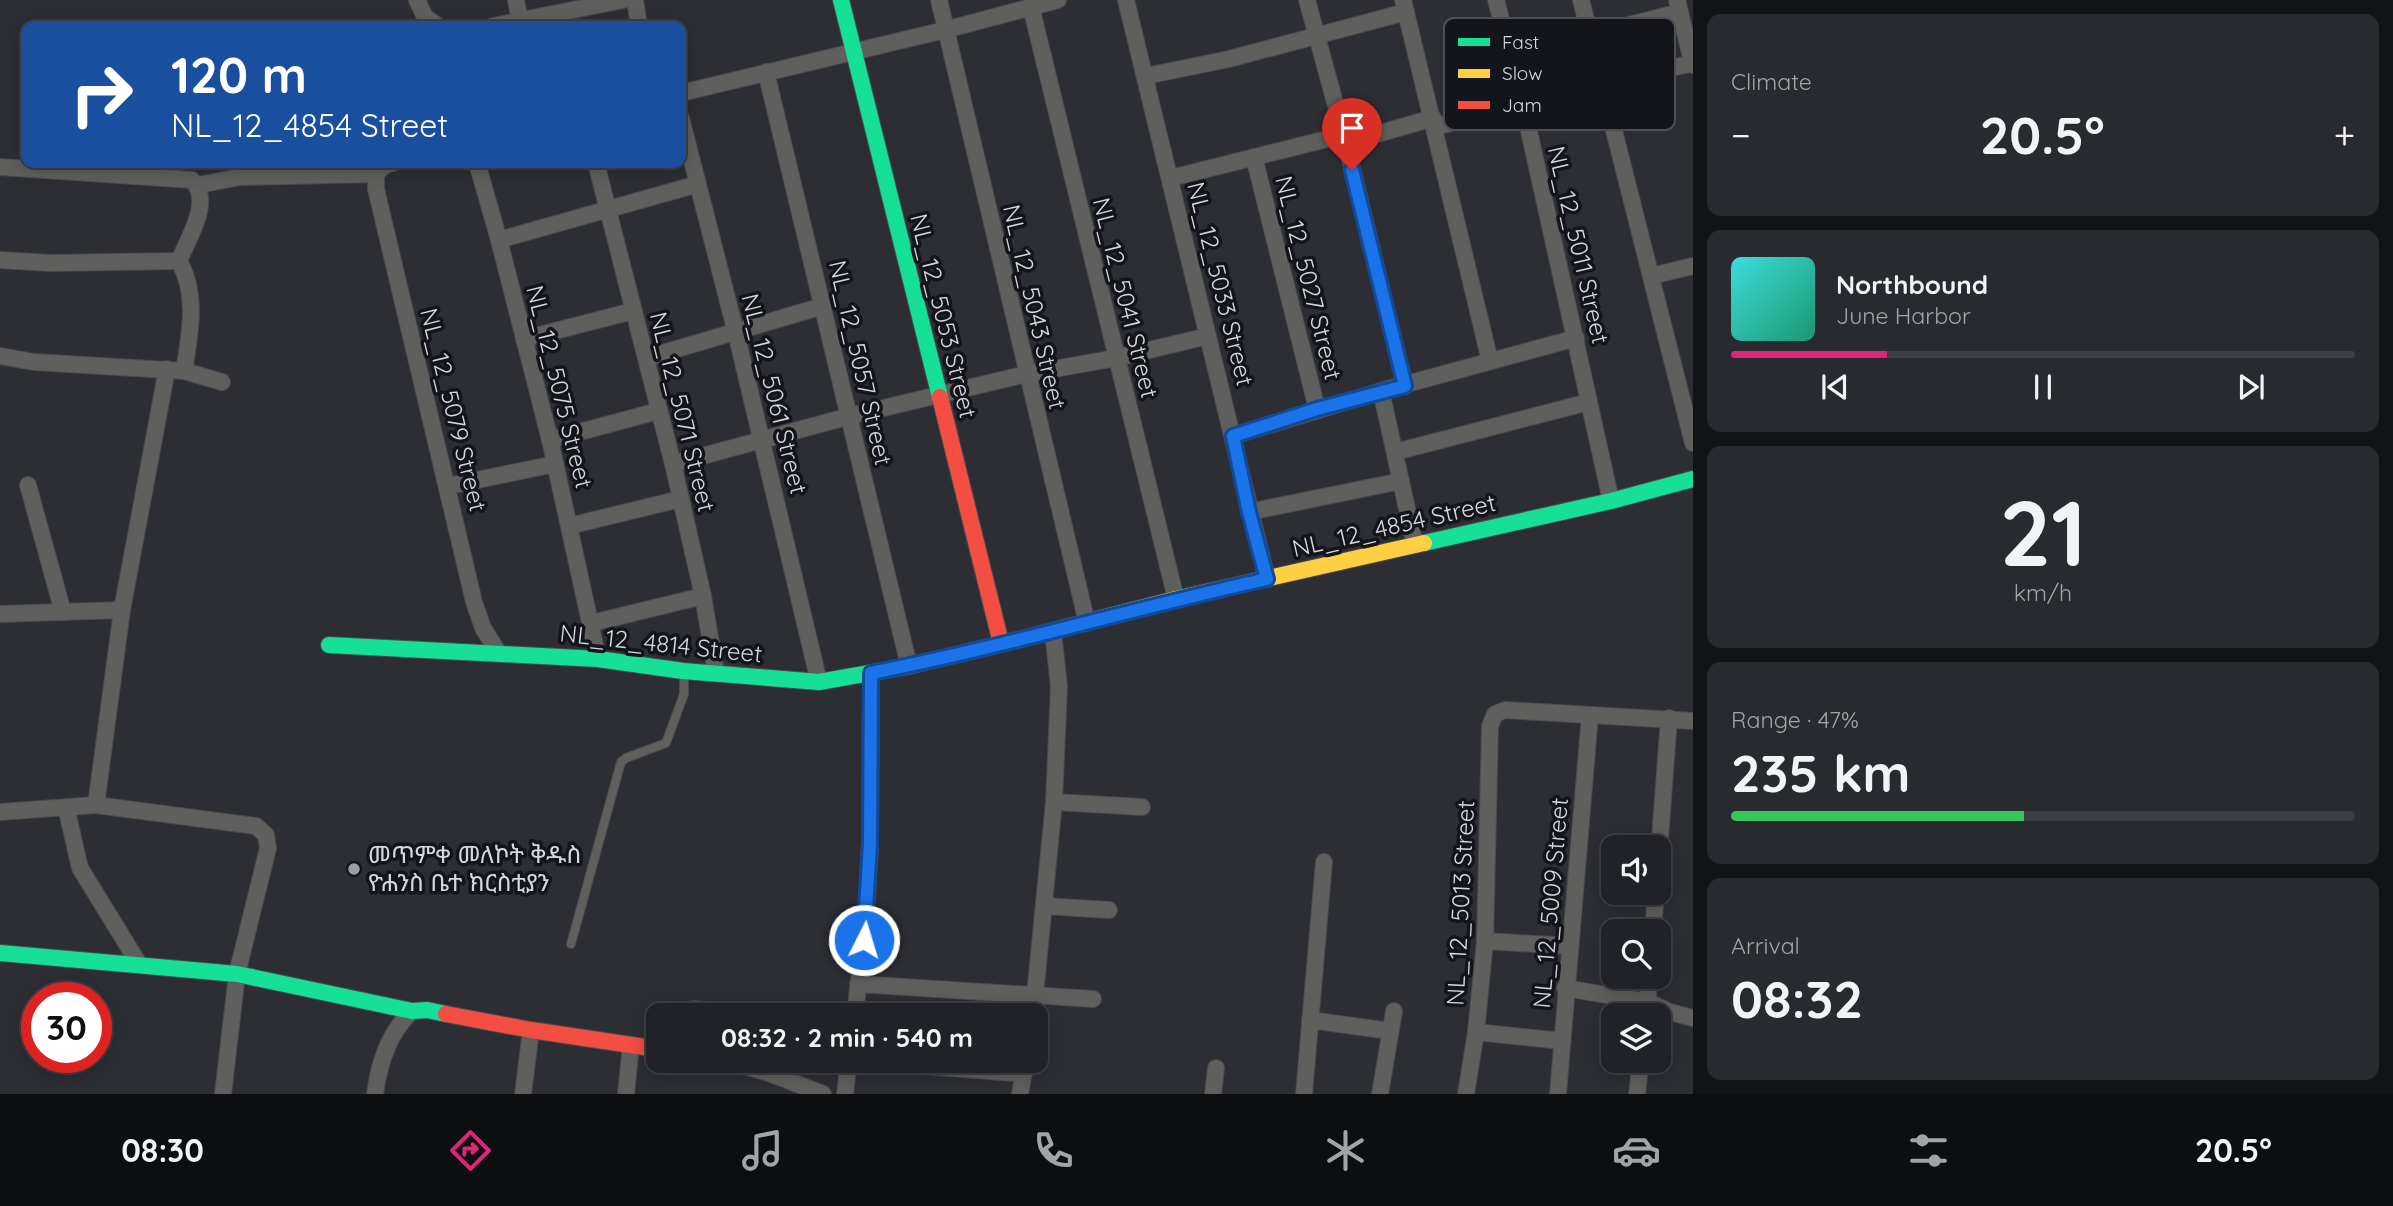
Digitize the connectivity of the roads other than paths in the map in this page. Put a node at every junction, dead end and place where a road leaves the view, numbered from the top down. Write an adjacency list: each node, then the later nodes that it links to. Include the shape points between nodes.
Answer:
1 (417, 0): 18 (street)
2 (516, 0): 19 (street)
3 (623, 0): 19 (street)
4 (635, 0): 20 (street)
5 (841, 0): 23 (street, NL_12_5053 Street)
6 (939, 0): 21 (street, NL_12_5043 Street)
7 (1058, 0): 14 (street)
8 (1126, 0): 27 (street, NL_12_5033 Street)
9 (1307, 0): 22 (street)
10 (1496, 0): 15 (street, NL_12_5011 Street)
11 (1581, 0): 16 (street)
12 (1404, 6): 22 (street); 30 (street)
13 (1678, 6): 17 (street); 24 (street)
14 (1031, 7): 21 (street); 58 (street, NL_12_5041 Street)
15 (1501, 18)
16 (1586, 18)
17 (1643, 18)
18 (431, 21)
19 (520, 21)
20 (638, 21)
21 (945, 30): 23 (street); 62 (street, NL_12_5043 Street)
22 (1316, 36): 27 (street); 34 (street)
23 (854, 52): 26 (street); 66 (street, NL_12_5053 Street)
24 (1693, 64): 25 (street)
25 (1675, 68)
26 (766, 72): 28 (street); 50 (street, NL_12_5057 Street)
27 (1146, 76): 41 (street, NL_12_5033 Street)
28 (686, 92)
29 (1444, 121): 30 (street)
30 (1434, 123): 34 (street); 59 (street)
31 (1529, 130): 54 (street, NL_12_5011 Street)
32 (1614, 130): 49 (street)
33 (686, 137): 42 (street, NL_12_5061 Street)
34 (1344, 139): 35 (street); 64 (street)
35 (1254, 157): 41 (street); 68 (street, NL_12_5027 Street)
36 (0, 167): 43 (street, via 183,178)
37 (382, 168): 40 (street)
38 (478, 168): 45 (street, NL_12_5075 Street)
39 (597, 168): 44 (street, NL_12_5071 Street)
40 (376, 174): 43 (street, via 240,177); 81 (street, NL_12_5079 Street)
41 (1171, 178): 53 (street, NL_12_5033 Street)
42 (698, 184): 44 (street); 52 (street, NL_12_5061 Street)
43 (198, 185): 47 (street, via 200,209)
44 (609, 210): 45 (street); 51 (street, NL_12_5071 Street)
45 (499, 240): 55 (street, NL_12_5075 Street)
46 (0, 260): 47 (street)
47 (179, 261): 61 (street, via 190,293)
48 (1693, 266): 49 (street)
49 (1651, 276): 74 (street)
50 (823, 306): 52 (street); 70 (street, NL_12_5057 Street)
51 (633, 311): 55 (street); 57 (street, NL_12_5071 Street)
52 (736, 332): 57 (street); 73 (street, NL_12_5061 Street)
53 (1208, 336): 58 (street); 71 (street, NL_12_5033 Street)
54 (1576, 338): 59 (street); 67 (street, NL_12_5011 Street)
55 (524, 339): 72 (street, NL_12_5075 Street)
56 (0, 356): 60 (street)
57 (646, 358): 69 (street, NL_12_5071 Street)
58 (1116, 358): 62 (street); 89 (street, NL_12_5041 Street)
59 (1490, 361): 64 (street)
60 (167, 369): 61 (street); 90 (street)
61 (184, 371): 63 (street)
62 (1026, 374): 66 (street); 94 (street, NL_12_5043 Street)
63 (222, 383)
64 (1405, 386): 65 (street)
65 (1381, 391): 68 (street); 75 (street)
66 (939, 396): 70 (street); 96 (street, NL_12_5053 Street)
67 (1589, 402): 75 (street); 83 (street, NL_12_5011 Street)
68 (1317, 409): 71 (street)
69 (658, 411): 72 (street); 77 (street, NL_12_5071 Street)
70 (850, 416): 73 (street); 100 (street, NL_12_5057 Street)
71 (1233, 436): 84 (street, NL_12_5033 Street)
72 (550, 440): 76 (street, NL_12_5075 Street)
73 (761, 441): 77 (street); 104 (street, NL_12_5061 Street)
74 (1693, 443)
75 (1395, 452): 79 (street)
76 (555, 464): 81 (street); 85 (street, NL_12_5075 Street)
77 (673, 464): 82 (street, NL_12_5071 Street)
78 (1693, 479): 83 (street, NL_12_4854 Street)
79 (1401, 481): 84 (street); 86 (street)
80 (28, 485): 91 (street)
81 (448, 486): 98 (street, NL_12_5079 Street, via 474,602)
82 (680, 499): 85 (street); 88 (street, NL_12_5071 Street)
83 (1611, 501): 86 (street, NL_12_4854 Street)
84 (1249, 512): 87 (street, NL_12_5033 Street)
85 (569, 526): 93 (street, NL_12_5075 Street)
86 (1415, 545): 87 (street, NL_12_4854 Street)
87 (1267, 579): 89 (street, NL_12_4854 Street)
88 (703, 596): 93 (street); 102 (street, NL_12_5071 Street)
89 (1176, 599): 94 (street, NL_12_4854 Street)
90 (122, 610): 91 (street); 109 (street)
91 (63, 612): 92 (street)
92 (0, 614)
93 (592, 623): 99 (street, NL_12_5075 Street)
94 (1087, 623): 95 (street, NL_12_4854 Street)
95 (1053, 632): 96 (street, NL_12_4854 Street); 108 (street, via 1059,686)
96 (1001, 643): 100 (street, NL_12_4854 Street)
97 (329, 645): 98 (street, NL_12_4814 Street)
98 (498, 652): 99 (street, NL_12_4814 Street)
99 (598, 659): 101 (street, NL_12_4814 Street)
100 (909, 666): 103 (street, NL_12_4854 Street)
101 (683, 671): 102 (street, NL_12_4814 Street); 118 (lane, via 684,694 666,743 621,762)
102 (716, 673): 104 (street, NL_12_4814 Street)
103 (871, 673): 104 (street, NL_12_4854 Street); 123 (street, via 870,844)
104 (819, 682)
105 (1590, 715): 106 (street); 117 (street, NL_12_5013 Street, via 1505,710 1495,714 1490,726); 119 (street, NL_12_5009 Street)
106 (1669, 718): 107 (street); 113 (street)
107 (1693, 721)
108 (1054, 802): 111 (street); 115 (street)
109 (96, 805): 110 (street); 122 (street, via 256,826 266,835 268,848)
110 (66, 807): 112 (street); 121 (street, via 80,868)
111 (1142, 807)
112 (0, 812)
113 (1660, 835)
114 (1324, 862): 134 (street)
115 (1045, 906): 116 (street); 125 (street)
116 (1109, 910)
117 (1485, 941): 119 (street); 137 (street, NL_12_5013 Street)
118 (571, 944)
119 (1569, 946): 124 (street, NL_12_5009 Street)
120 (0, 953): 121 (street)
121 (139, 964): 122 (street)
122 (237, 974): 130 (street); 146 (street)
123 (858, 984): 125 (street); 127 (street)
124 (1566, 988): 129 (street); 138 (street, NL_12_5009 Street)
125 (1037, 994): 126 (street); 128 (street)
126 (1093, 999)
127 (856, 1003)
128 (1035, 1003)
129 (1627, 1003)
130 (412, 1011): 135 (street); 147 (street, via 385,1049)
131 (1394, 1011): 136 (street)
132 (1671, 1012): 133 (street)
133 (1693, 1017)
134 (1310, 1020): 136 (street); 154 (street)
135 (531, 1030): 139 (street); 148 (street)
136 (1390, 1031): 155 (street)
137 (1476, 1032): 138 (street); 156 (street, NL_12_5013 Street)
138 (1562, 1041): 157 (street, NL_12_5009 Street)
139 (631, 1045): 140 (street); 149 (street)
140 (646, 1047)
141 (1216, 1068): 153 (street)
142 (769, 1073): 150 (street)
143 (849, 1073): 151 (street)
144 (1024, 1073): 152 (street)
145 (1639, 1073): 158 (street)
146 (223, 1094)
147 (374, 1094)
148 (523, 1094)
149 (626, 1094)
150 (823, 1094)
151 (845, 1094)
152 (1020, 1094)
153 (1213, 1094)
154 (1304, 1094)
155 (1380, 1094)
156 (1466, 1094)
157 (1558, 1094)
158 (1637, 1094)

